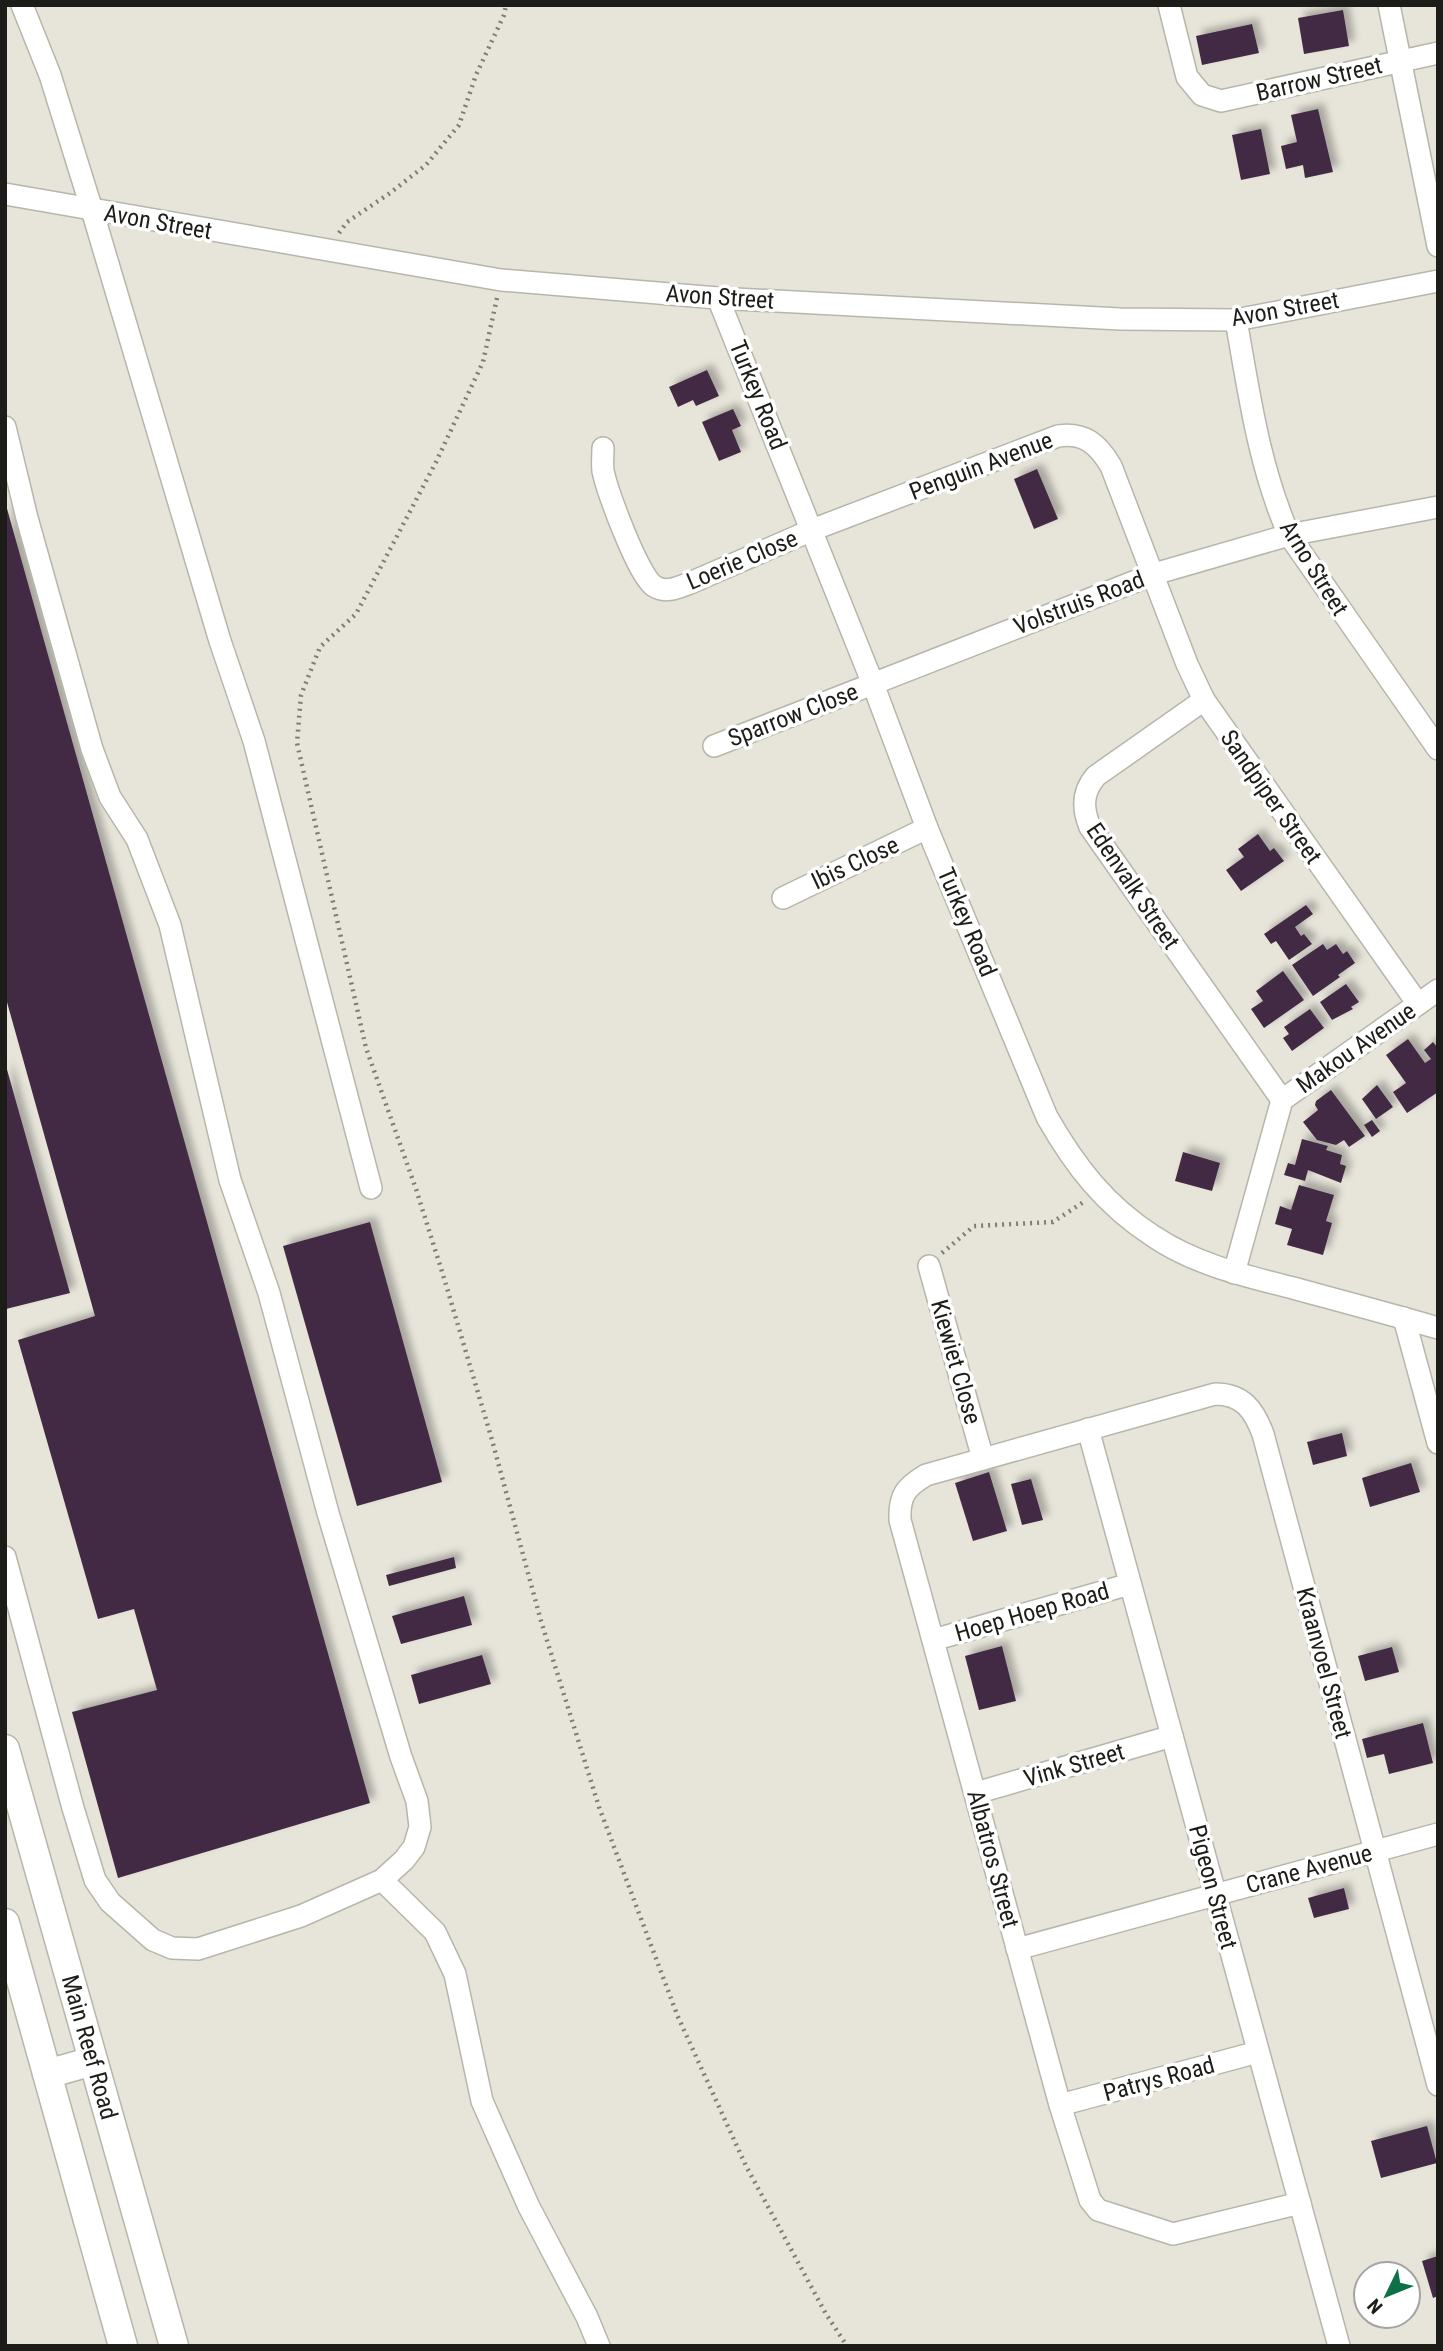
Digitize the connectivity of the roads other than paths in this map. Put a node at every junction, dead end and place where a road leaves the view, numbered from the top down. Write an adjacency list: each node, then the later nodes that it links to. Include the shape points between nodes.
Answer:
1 (22, 5): 7 (street, via 50,75)
2 (1169, 5): 5 (street, Barrow Street, via 1182,66 1193,87 1221,101)
3 (1389, 5): 5 (street)
4 (1438, 53): 5 (street, Barrow Street)
5 (1401, 60): 8 (street)
6 (5, 194): 7 (street, Avon Street)
7 (92, 210): 10 (street, Avon Street, via 501,280); 27 (street, via 254,741)
8 (1438, 246)
9 (1438, 281): 11 (street, Avon Street)
10 (718, 298): 11 (street, Avon Street, via 1120,319); 15 (street, Turkey Road)
11 (1236, 320): 16 (street, Arno Street, via 1256,433)
12 (5, 427): 43 (street, via 92,749 110,797 141,847 170,925 230,1180 269,1293 328,1513 417,1801 420,1827 414,1847)
13 (603, 449): 15 (street, Loerie Close, via 610,495 633,552 654,586 673,589)
14 (1438, 507): 16 (street, Volstruis Road)
15 (812, 530): 17 (street, Penguin Avenue, via 1071,434 1095,444 1111,466); 18 (street, Turkey Road)
16 (1289, 535): 17 (street, Volstruis Road); 21 (street, Arno Street)
17 (1154, 574): 18 (street, Volstruis Road); 19 (street, Sandpiper Street)
18 (873, 684): 20 (street, Sparrow Close); 22 (street, Turkey Road)
19 (1204, 700): 25 (street, Sandpiper Street); 26 (street, Edenvalk Street, via 1096,776 1085,794 1085,816)
20 (713, 747)
21 (1438, 749)
22 (928, 828): 23 (street, Ibis Close); 29 (street, Turkey Road, via 1047,1117 1067,1151 1113,1205 1153,1237)
23 (783, 898)
24 (1438, 990): 25 (street, Makou Avenue)
25 (1418, 1004): 26 (street, Makou Avenue)
26 (1282, 1100): 29 (street, Makou Avenue)
27 (371, 1188)
28 (929, 1266): 34 (street, Kiewiet Close)
29 (1234, 1273): 30 (street, Turkey Road)
30 (1404, 1318): 31 (street, Turkey Road); 33 (street)
31 (1438, 1328)
32 (1088, 1429): 34 (street, Albatros Street); 36 (street, Pigeon Street); 42 (street, Kraanvoel Street, via 1215,1394 1237,1397 1249,1406 1263,1434)
33 (1438, 1443)
34 (983, 1459): 37 (street, Albatros Street, via 926,1475 911,1484 899,1508)
35 (5, 1557): 43 (street, via 95,1880 134,1924 172,1948 198,1949 301,1916)
36 (1130, 1584): 37 (street, Hoep Hoep Road); 38 (street, Pigeon Street)
37 (933, 1640): 40 (street, Albatros Street)
38 (1172, 1736): 40 (street, Vink Street); 44 (street, Pigeon Street)
39 (5, 1749): 48 (main road, Main Reef Road)
40 (976, 1793): 46 (street, Albatros Street)
41 (1438, 1834): 42 (street, Crane Avenue)
42 (1375, 1852): 44 (street, Crane Avenue); 50 (street, Kraanvoel Street)
43 (382, 1880): 55 (street, via 435,1932 455,1974 482,2101)
44 (1215, 1895): 46 (street, Crane Avenue); 47 (street, Pigeon Street)
45 (5, 1923): 49 (main road, Main Reef Road)
46 (1017, 1949): 51 (street, Albatros Street)
47 (1258, 2052): 51 (street, Patrys Road); 52 (street, Pigeon Street)
48 (93, 2061): 49 (main road); 54 (main road, Main Reef Road)
49 (47, 2074): 53 (main road, Main Reef Road)
50 (1438, 2085)
51 (1060, 2105): 52 (street, Albatros Street, via 1085,2189 1098,2210 1173,2234)
52 (1300, 2203): 56 (street, Pigeon Street)
53 (123, 2346)
54 (174, 2346)
55 (599, 2346)
56 (1339, 2346)

